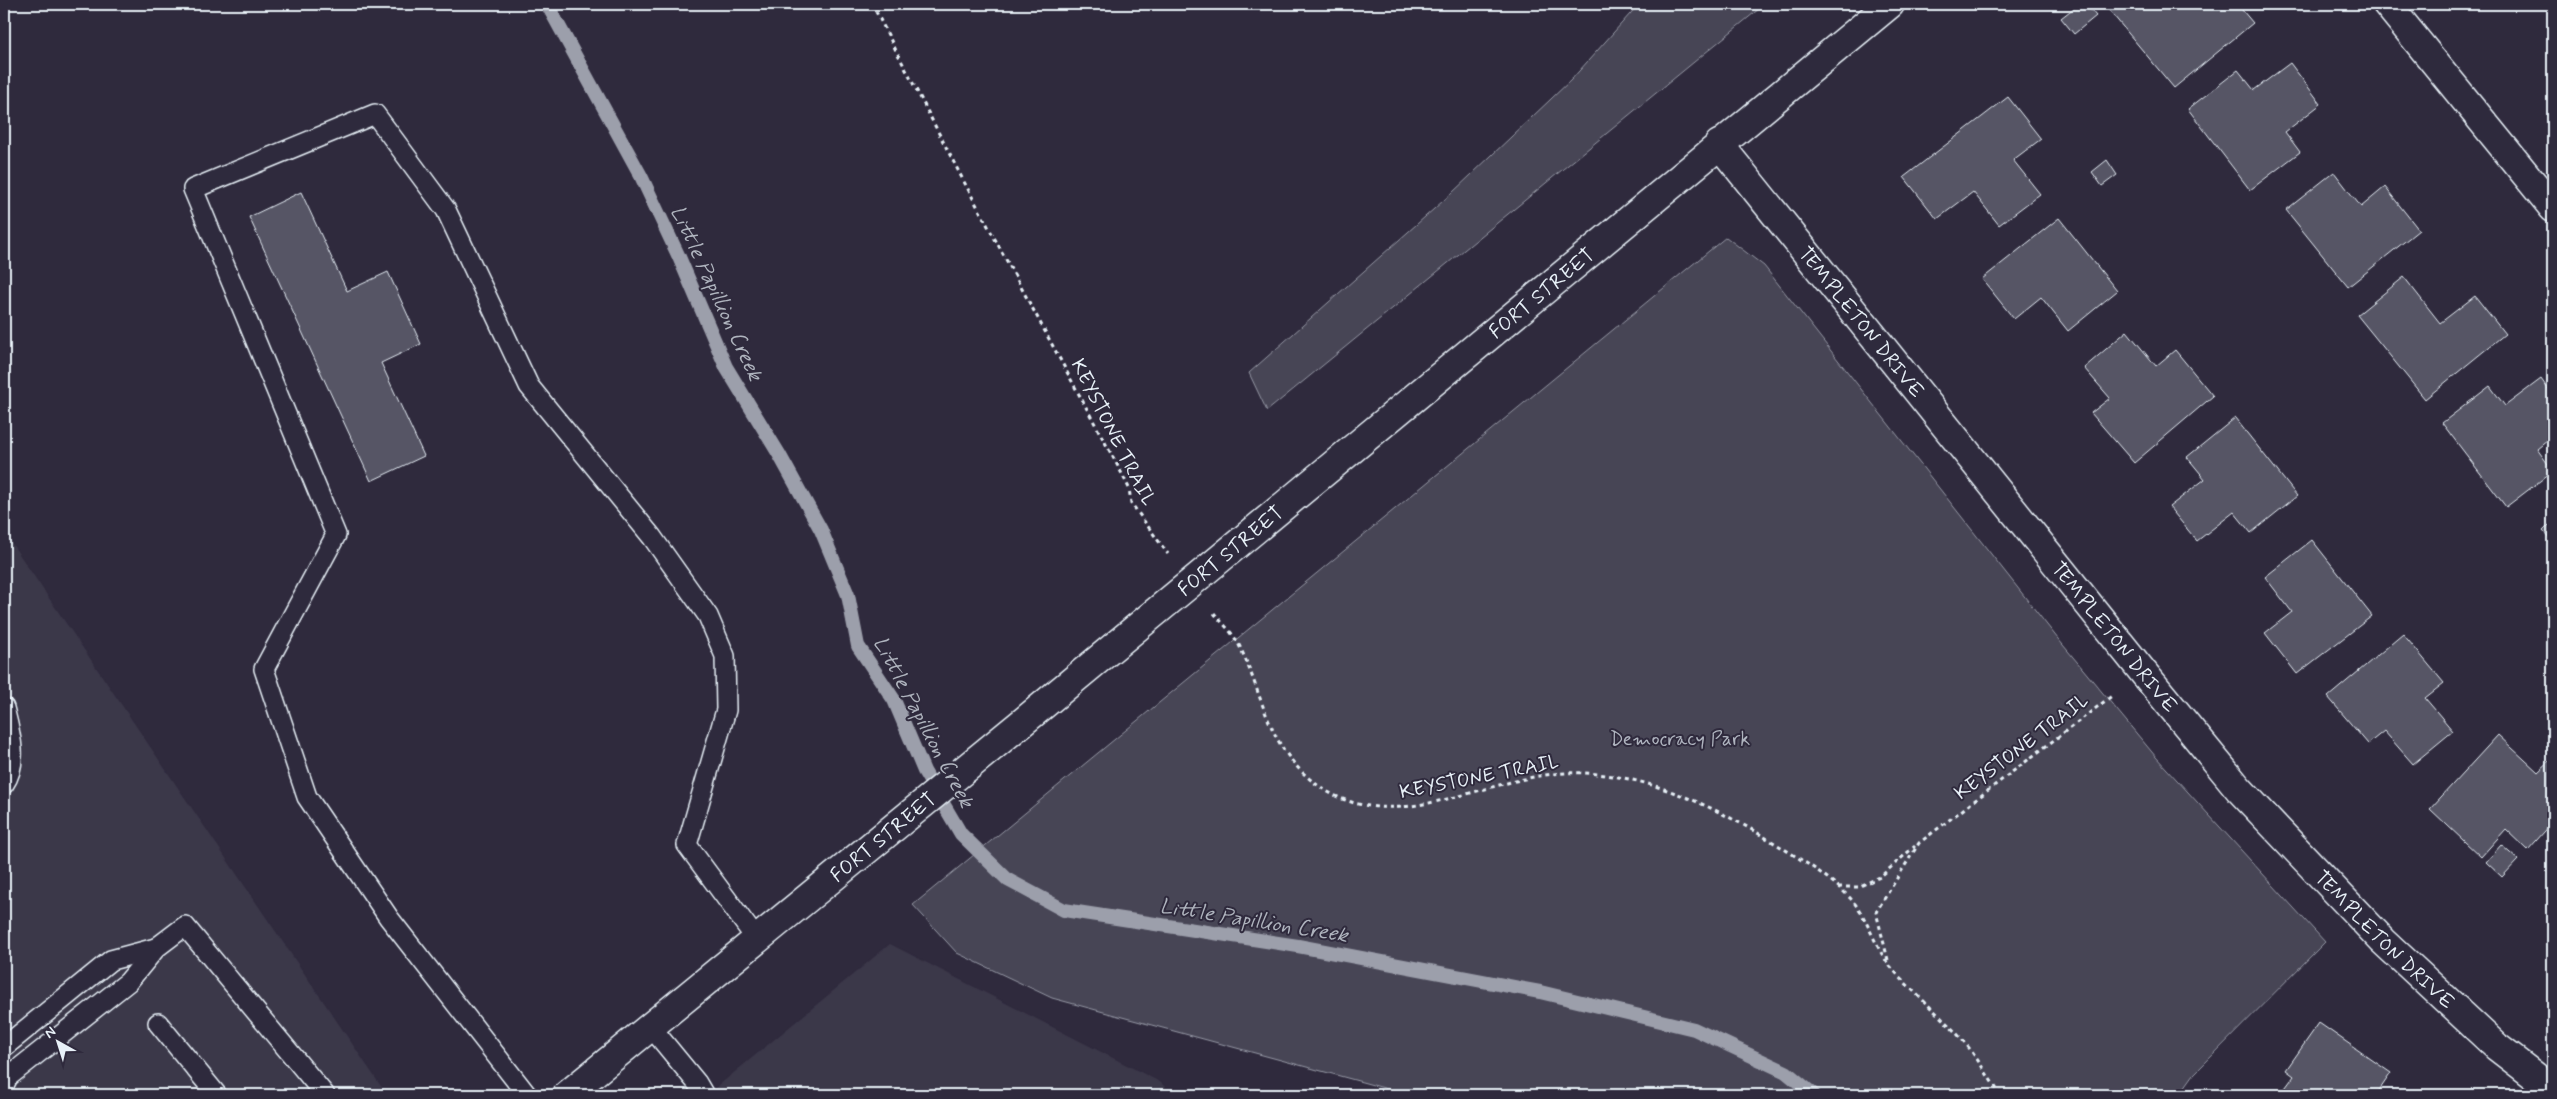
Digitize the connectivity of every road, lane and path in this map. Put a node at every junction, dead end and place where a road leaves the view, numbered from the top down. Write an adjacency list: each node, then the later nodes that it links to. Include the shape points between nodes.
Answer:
1 (872, 4): 6 (path, KEYSTONE TRAIL, via 1121,472 1129,488 1131,503)
2 (1890, 4): 4 (main road, FORT STREET)
3 (2387, 4): 5 (main road)
4 (1719, 144): 6 (main road, FORT STREET); 7 (main road, TEMPLETON DRIVE)
5 (2553, 208)
6 (1190, 583): 11 (path, KEYSTONE TRAIL, via 1238,643 1278,744 1311,780 1351,804 1407,807 1536,776 1582,772 1621,777 1694,799 1739,821 1824,874); 12 (main road, FORT STREET)
7 (2142, 672): 10 (path, KEYSTONE TRAIL); 19 (main road, TEMPLETON DRIVE, via 2239,789 2383,941)
8 (4, 708): 9 (lane, via 13,743 8,778)
9 (4, 784)
10 (1918, 844): 11 (path, KEYSTONE TRAIL, via 1880,877 1858,888); 14 (path, KEYSTONE TRAIL, via 1876,912)
11 (1837, 887): 14 (path, KEYSTONE TRAIL, via 1853,902)
12 (757, 940): 16 (main road, FORT STREET); 22 (lane, via 687,845 726,710 724,656 708,616 652,537 529,386 446,210 375,114 193,189 336,535 264,669 306,797 389,918)
13 (156, 948): 17 (lane, via 111,960); 18 (lane, via 128,982 8,1077); 21 (lane, via 185,926)
14 (1889, 965): 25 (path, KEYSTONE TRAIL, via 1961,1038)
15 (158, 1023): 20 (lane)
16 (652, 1026): 23 (main road, FORT STREET); 24 (lane)
17 (4, 1047)
18 (4, 1085)
19 (2538, 1088)
20 (217, 1095)
21 (325, 1095)
22 (527, 1095)
23 (567, 1095)
24 (704, 1095)
25 (2001, 1095)

